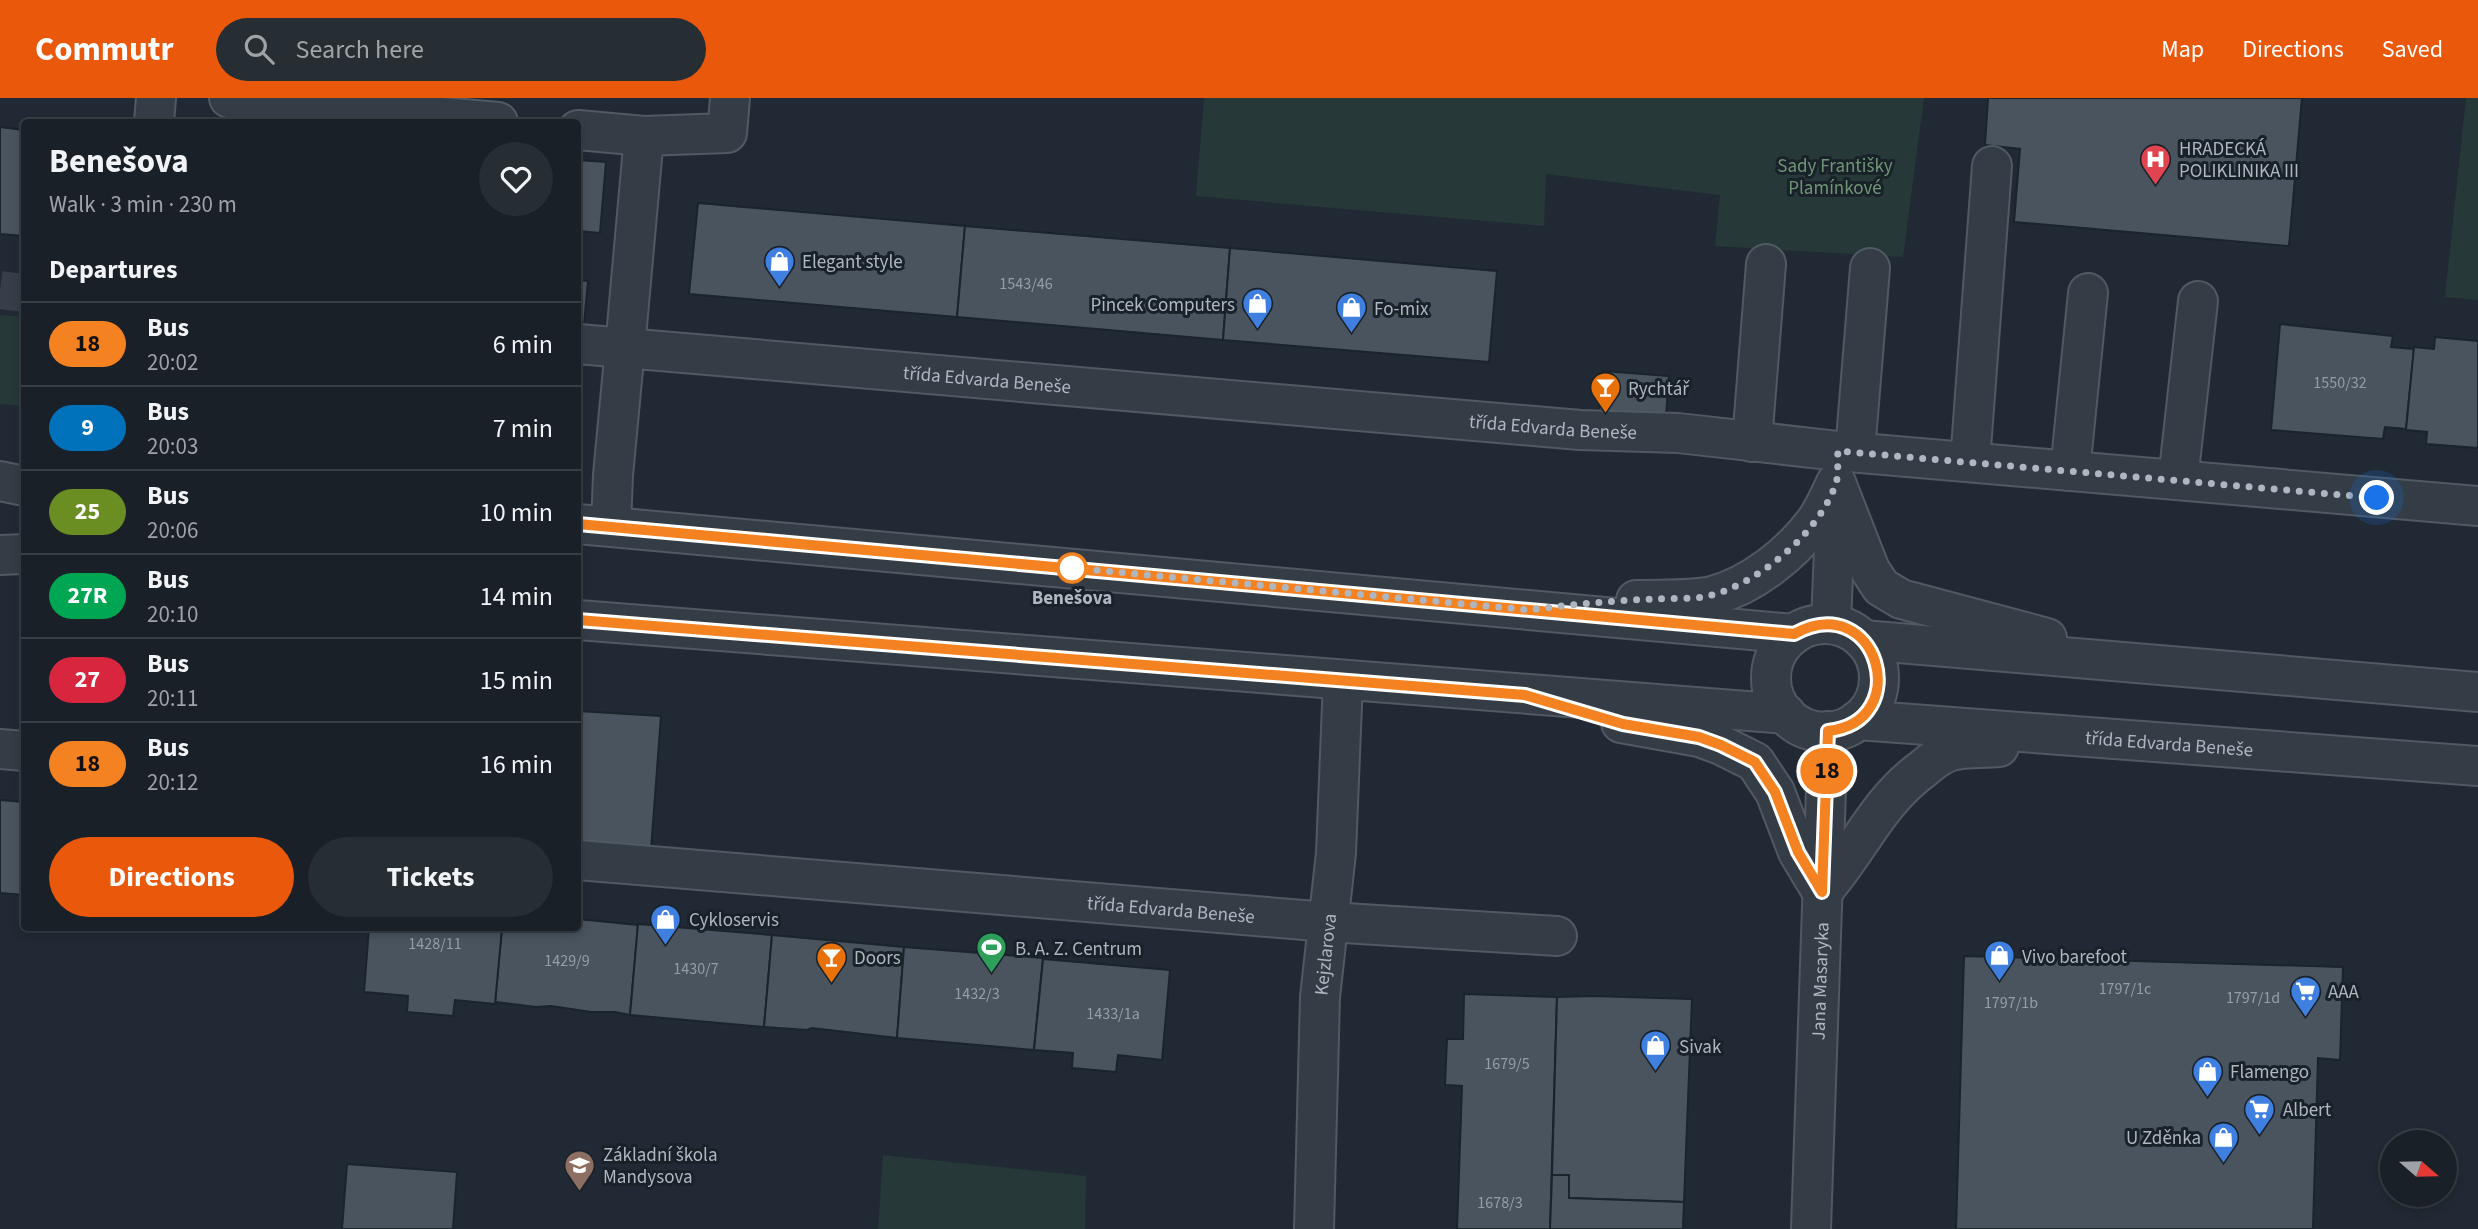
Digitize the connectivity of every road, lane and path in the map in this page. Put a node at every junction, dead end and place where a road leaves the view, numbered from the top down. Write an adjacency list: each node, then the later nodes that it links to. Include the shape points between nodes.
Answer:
1 (156, 98): 4 (street)
2 (229, 98): 5 (street)
3 (730, 98): 7 (street, via 727,134)
4 (153, 119)
5 (464, 119)
6 (581, 130): 7 (street)
7 (644, 136): 14 (street)
8 (1992, 166): 17 (street)
9 (1766, 264): 15 (street)
10 (1870, 268): 16 (street)
11 (2088, 293): 18 (street)
12 (2198, 301): 19 (street)
13 (581, 344): 14 (street, třída Edvarda Beneše)
14 (625, 348): 15 (street, třída Edvarda Beneše); 23 (street, via 613,475)
15 (1752, 442): 16 (street, třída Edvarda Beneše)
16 (1843, 462): 17 (street, třída Edvarda Beneše); 26 (street, via 1817,519 1797,543 1740,585 1710,596); 28 (street); 30 (street, via 1870,570 1881,587 1901,598 2074,645)
17 (1969, 462): 18 (street, třída Edvarda Beneše)
18 (2070, 471): 19 (street, třída Edvarda Beneše)
19 (2178, 480): 22 (street, třída Edvarda Beneše)
20 (0, 481): 21 (street)
21 (21, 485)
22 (2478, 506)
23 (594, 525): 26 (street)
24 (21, 554): 25 (street)
25 (0, 555)
26 (1530, 610): 29 (street)
27 (581, 620): 31 (street)
28 (1847, 632): 29 (street, via 1809,626); 30 (street); 35 (street, via 1870,647 1879,679 1867,712)
29 (1794, 634): 34 (street, via 1782,645 1771,676 1773,692)
30 (2097, 660): 32 (street)
31 (1343, 680): 33 (street); 42 (street, Kejzlarova, via 1336,853)
32 (2478, 692)
33 (1525, 695): 34 (street); 41 (street, via 1623,724 1699,737 1755,762 1775,792 1798,852)
34 (1786, 715): 35 (street, via 1804,727)
35 (1843, 725): 36 (street, třída Edvarda Beneše); 41 (street, Jana Masaryka)
36 (2091, 737): 39 (street, třída Edvarda Beneše); 41 (street, via 1954,750 1939,757 1886,802)
37 (0, 749): 38 (street)
38 (21, 751)
39 (2478, 766)
40 (581, 860): 42 (street, třída Edvarda Beneše)
41 (1822, 892): 45 (street, Jana Masaryka)
42 (1328, 922): 43 (street, třída Edvarda Beneše); 44 (street, Kejzlarova, via 1320,997)
43 (1557, 936)
44 (1314, 1229)
45 (1811, 1229)

